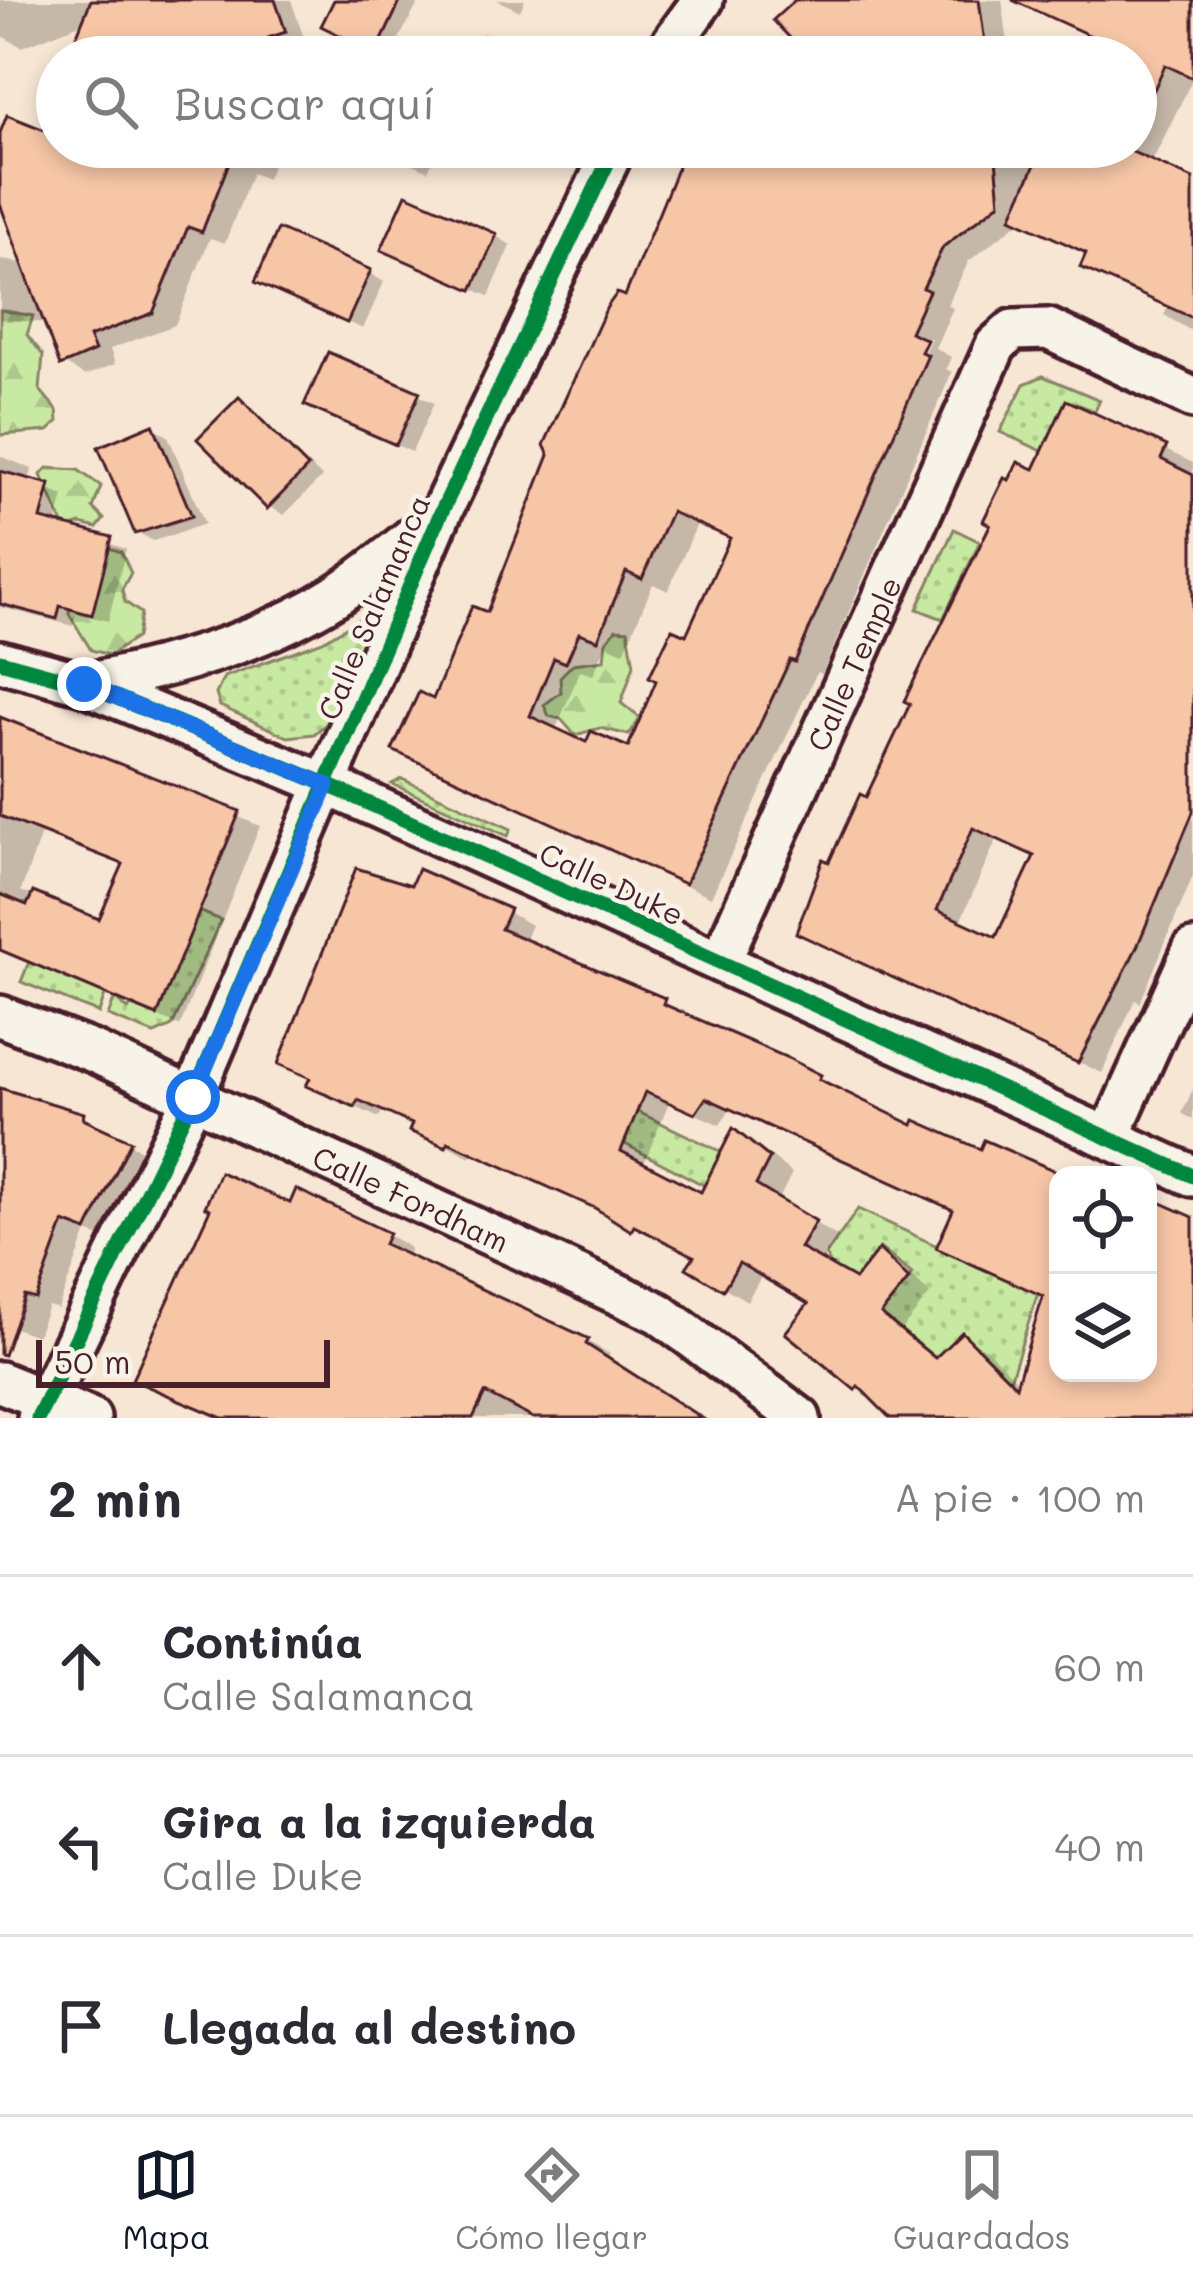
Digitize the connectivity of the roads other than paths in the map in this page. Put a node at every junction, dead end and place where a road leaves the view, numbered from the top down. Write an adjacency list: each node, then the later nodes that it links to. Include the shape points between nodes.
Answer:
1 (703, 0): 2 (street)
2 (677, 36)
3 (605, 168): 5 (street, Calle Salamanca)
4 (1193, 398): 10 (street, Calle Temple, via 1048,329 1012,330 985,366)
5 (440, 515): 7 (street, Calle Salamanca, via 293,620); 8 (street, Calle Salamanca)
6 (0, 661): 7 (street, Calle Duke)
7 (84, 684): 8 (street, Calle Duke)
8 (328, 785): 10 (street, Calle Duke); 12 (street, Calle Salamanca)
9 (1193, 950): 13 (street)
10 (720, 962): 13 (street, Calle Duke)
11 (0, 1016): 12 (street, Calle Fordham)
12 (193, 1097): 16 (street, Calle Salamanca); 18 (street, Calle Fordham, via 659,1313)
13 (1108, 1137): 14 (street, Calle Duke)
14 (1193, 1176)
15 (0, 1382): 16 (street)
16 (43, 1408): 17 (street)
17 (90, 1418)
18 (800, 1418)

